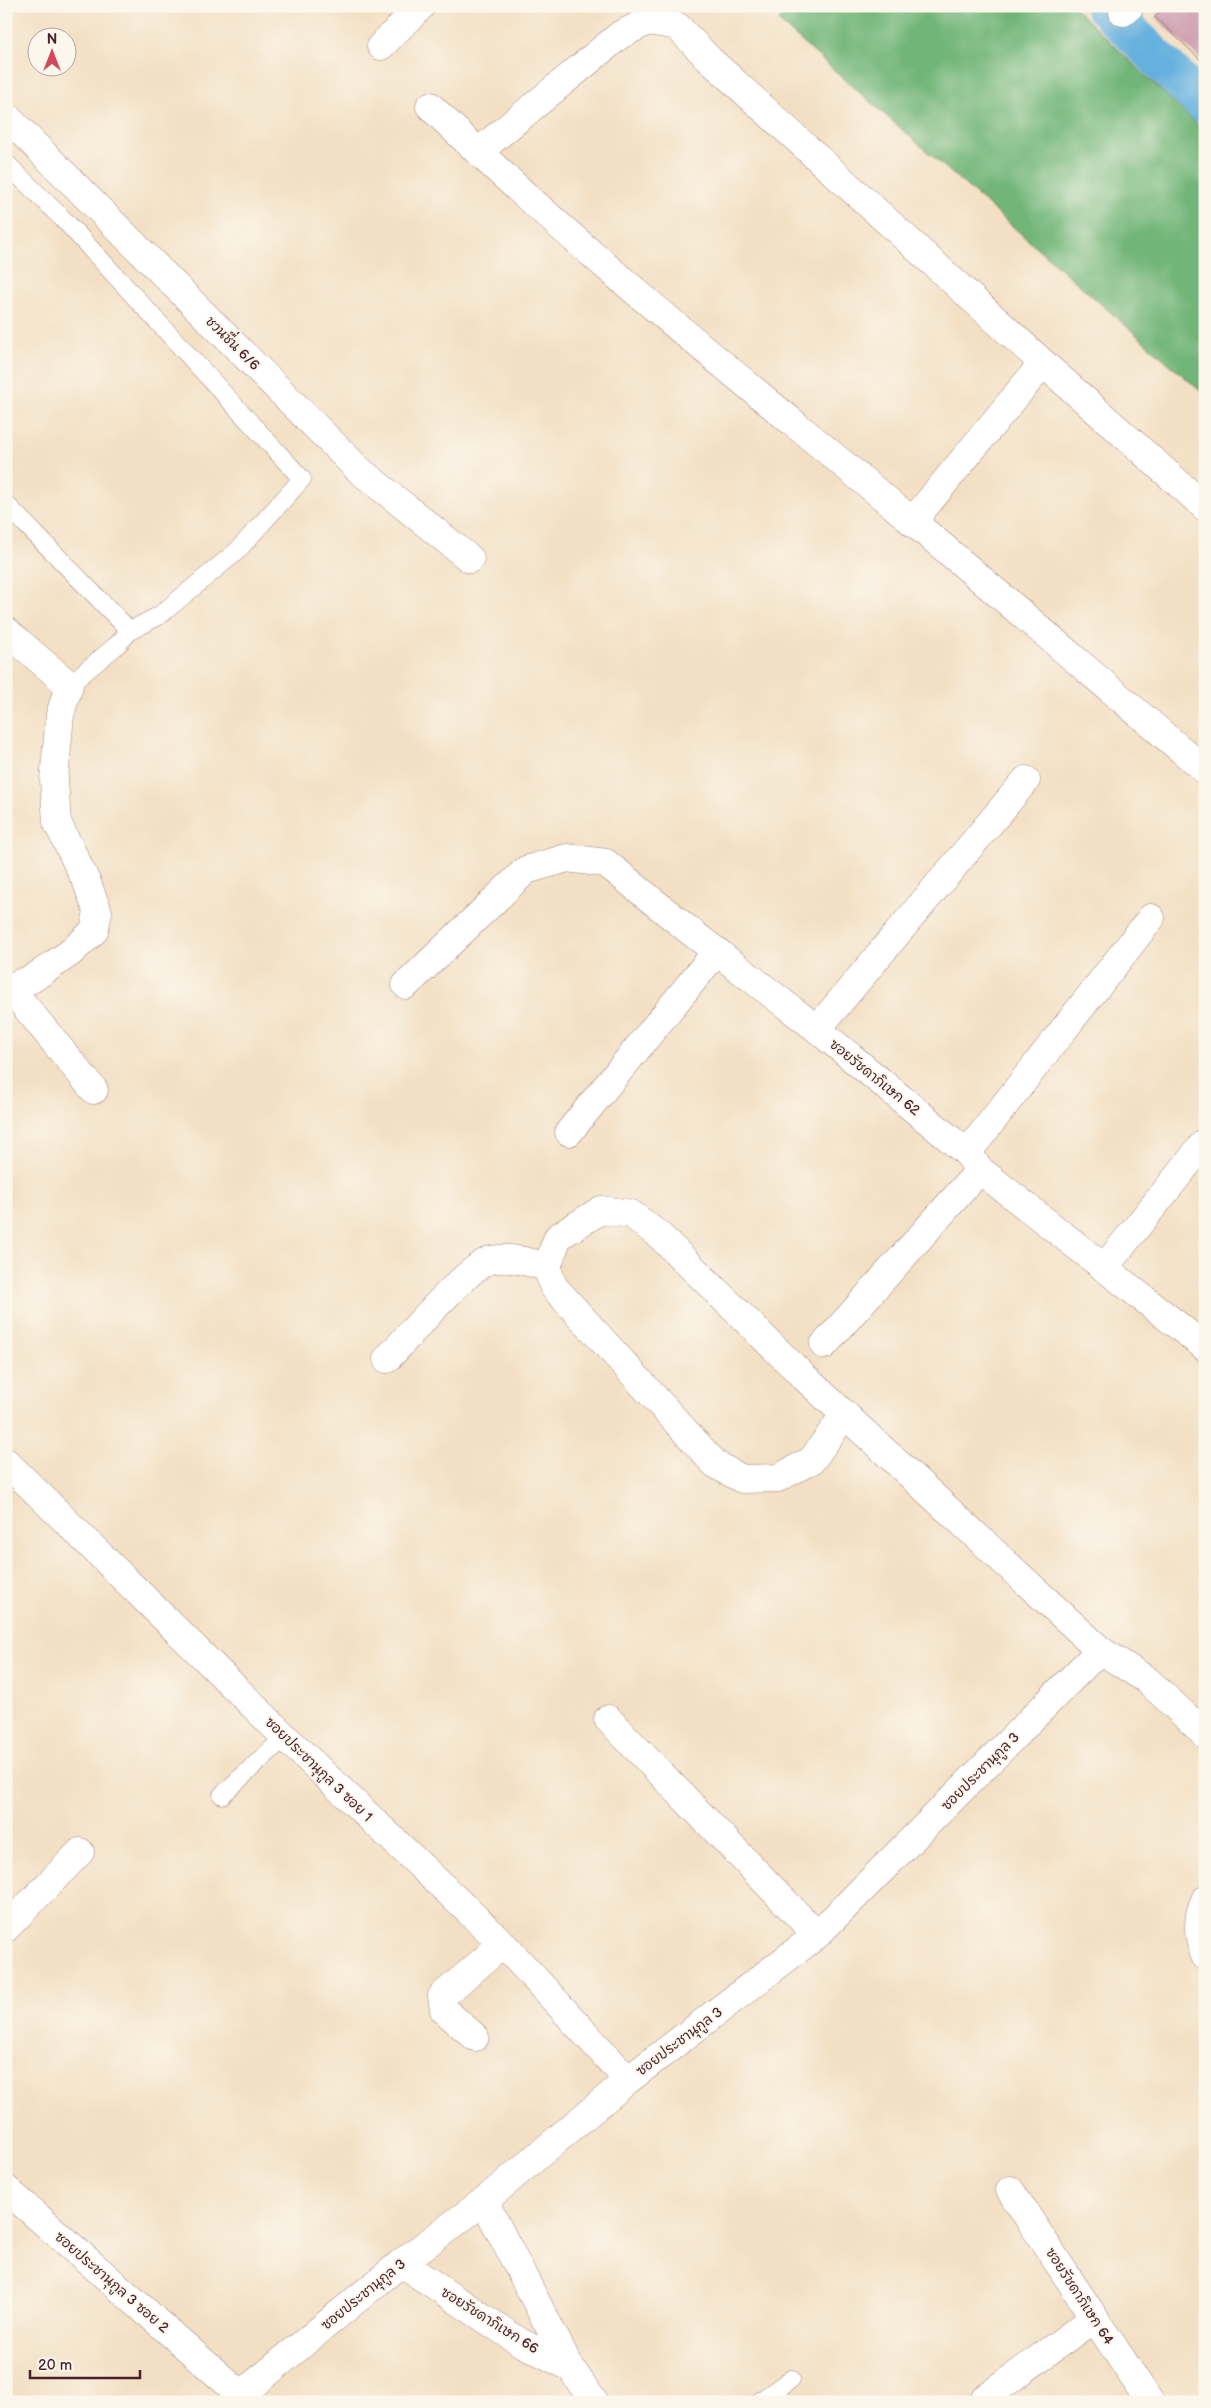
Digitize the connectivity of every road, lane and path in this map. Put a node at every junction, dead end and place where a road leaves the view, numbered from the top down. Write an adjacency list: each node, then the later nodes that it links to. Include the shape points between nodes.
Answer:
1 (421, 6): 2 (street)
2 (381, 46)
3 (430, 106): 5 (street)
4 (6, 116): 11 (street, ชวนชื่น 6/6, via 358,469)
5 (478, 152): 7 (street, via 620,35 648,21 677,26); 10 (street, via 679,329)
6 (6, 163): 13 (lane, via 67,223 302,479 236,552 160,615)
7 (1042, 364): 9 (street); 10 (street)
8 (6, 504): 13 (lane)
9 (1205, 507)
10 (912, 522): 15 (street)
11 (470, 559)
12 (6, 631): 14 (street)
13 (130, 631): 14 (lane)
14 (69, 685): 20 (street, via 59,724 54,780 56,822 98,912 94,931 70,953 32,979)
15 (1205, 770)
16 (1026, 780): 21 (street)
17 (1151, 918): 25 (street)
18 (717, 951): 19 (street, ซอยรัชดาภิเษก 62, via 606,862 567,858 526,870); 21 (street, ซอยรัชดาภิเษก 62); 23 (street)
19 (406, 986)
20 (8, 988): 22 (street)
21 (816, 1029): 25 (street, ซอยรัชดาภิเษก 62)
22 (94, 1090)
23 (569, 1132)
24 (1205, 1142): 27 (street)
25 (974, 1161): 27 (street, ซอยรัชดาภิเษก 62); 28 (street)
26 (547, 1267): 30 (street, via 515,1258 490,1260 469,1273); 31 (street, via 558,1237 601,1210 631,1214 660,1236); 31 (street, via 552,1286 716,1464 742,1479 778,1478 812,1460)
27 (1104, 1268): 29 (street, ซอยรัชดาภิเษก 62)
28 (824, 1345)
29 (1205, 1347)
30 (387, 1359)
31 (844, 1414): 33 (street)
32 (6, 1462): 36 (street, ซอยประชานุกูล 3 ซอย 1)
33 (1100, 1650): 35 (street, via 1147,1680); 41 (street, ซอยประชานุกูล 3)
34 (608, 1719): 41 (street)
35 (1205, 1734)
36 (286, 1737): 37 (lane); 42 (street, ซอยประชานุกูล 3 ซอย 1)
37 (222, 1796)
38 (80, 1852): 40 (street)
39 (1205, 1900): 43 (street, via 1198,1938)
40 (6, 1928)
41 (816, 1936): 45 (street, ซอยประชานุกูล 3)
42 (502, 1944): 44 (street, via 442,1996 444,2010); 45 (street, ซอยประชานุกูล 3 ซอย 1)
43 (1205, 1956)
44 (475, 2037)
45 (628, 2080): 48 (street, ซอยประชานุกูล 3)
46 (6, 2189): 53 (street, ซอยประชานุกูล 3 ซอย 2)
47 (1010, 2190): 50 (street, ซอยรัชดาภิเษก 64)
48 (484, 2201): 49 (street, ซอยประชานุกูล 3); 51 (street)
49 (401, 2264): 51 (street, ซอยรัชดาภิเษก 66, via 520,2342); 53 (street, ซอยประชานุกูล 3)
50 (1094, 2318): 54 (street); 57 (street, ซอยรัชดาภิเษก 64)
51 (570, 2367): 55 (street, ซอยรัชดาภิเษก 66)
52 (791, 2378): 56 (lane)
53 (236, 2398)
54 (985, 2398)
55 (594, 2402)
56 (759, 2402)
57 (1150, 2402)

